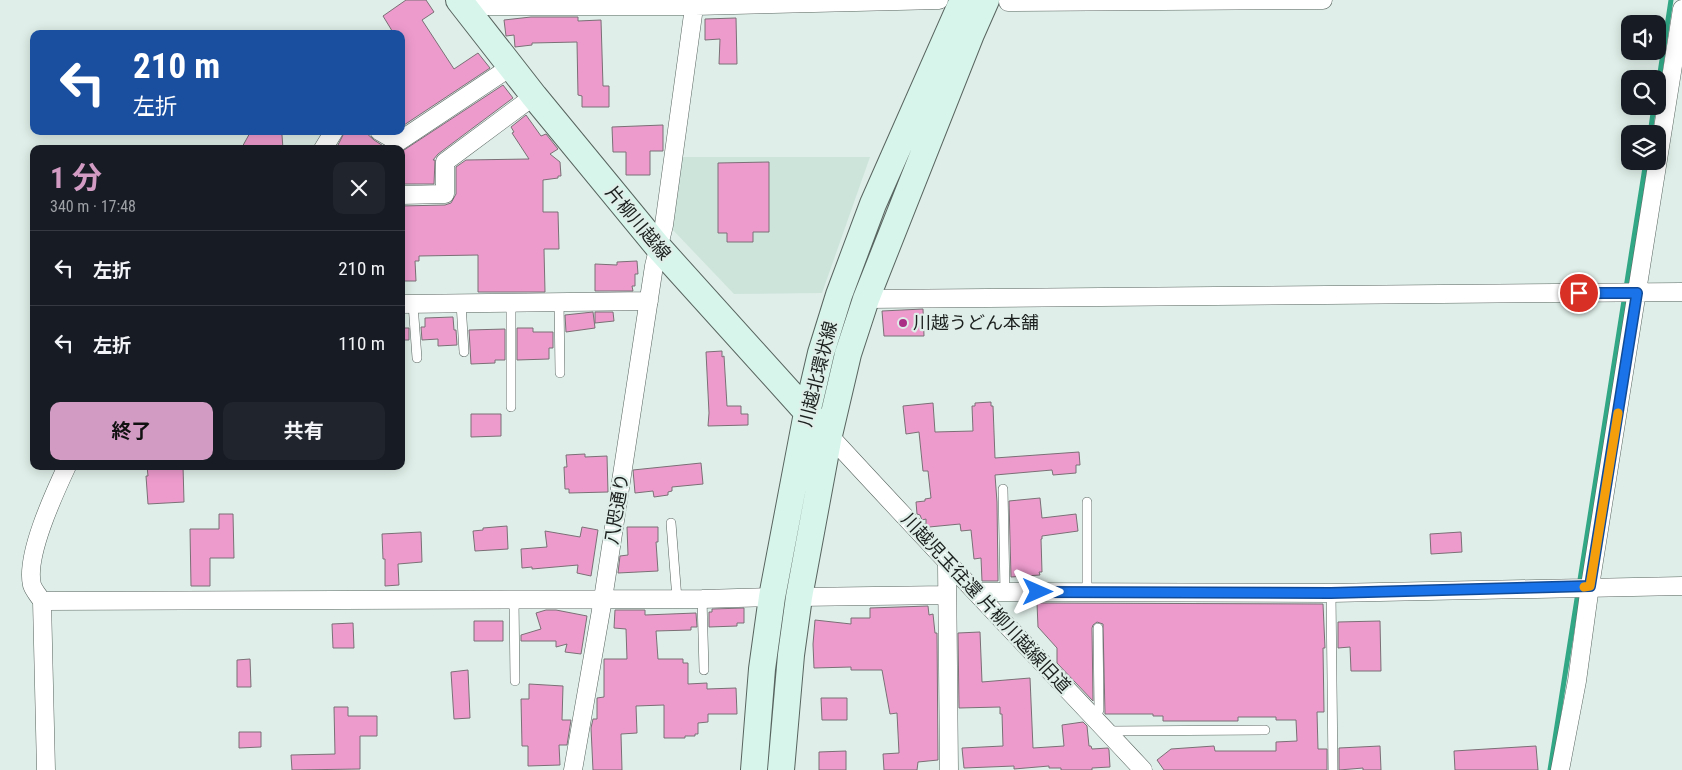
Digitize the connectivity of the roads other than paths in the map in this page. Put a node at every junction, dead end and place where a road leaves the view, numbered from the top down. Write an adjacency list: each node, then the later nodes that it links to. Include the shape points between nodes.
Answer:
1 (940, 0): 6 (street)
2 (962, 0): 25 (main road, 川越北環状線, via 873,204 839,295)
3 (1323, 0): 4 (street)
4 (997, 1): 15 (main road, 川越北環状線, via 971,34)
5 (462, 3): 6 (street); 8 (main road, 片柳川越線)
6 (695, 3): 12 (street, 八咫通り)
7 (1682, 9): 14 (street)
8 (512, 66): 9 (main road, 片柳川越線); 10 (street, via 398,142)
9 (534, 96): 11 (street, via 445,162 445,194); 12 (main road, 片柳川越線)
10 (386, 135)
11 (405, 195)
12 (659, 248): 17 (street, 八咫通り); 25 (main road, 片柳川越線)
13 (1682, 292): 14 (street)
14 (1637, 293): 15 (street); 32 (street)
15 (866, 300): 26 (main road, 川越北環状線, via 848,354)
16 (559, 301): 17 (street); 18 (street); 23 (lane)
17 (649, 301): 42 (street, 八咫通り)
18 (511, 302): 19 (street); 24 (lane)
19 (461, 303): 20 (street); 21 (lane)
20 (407, 304): 22 (lane)
21 (464, 352)
22 (417, 358)
23 (560, 373)
24 (511, 407)
25 (807, 413): 26 (main road, 片柳川越線); 39 (main road, 川越北環状線)
26 (828, 435): 31 (street, 川越児玉往還 片柳川越線旧道); 40 (main road, 川越北環状線)
27 (65, 470): 45 (street, via 38,536 31,575 32,587)
28 (1003, 489): 35 (lane)
29 (1087, 502): 36 (lane)
30 (671, 523): 43 (lane)
31 (947, 564): 34 (street, 川越児玉往還 片柳川越線旧道); 38 (street)
32 (1590, 586): 33 (street); 37 (street); 59 (street)
33 (1682, 586)
34 (977, 592): 35 (street); 49 (street, 川越児玉往還 片柳川越線旧道)
35 (1005, 592): 36 (street)
36 (1087, 592): 37 (street)
37 (1331, 593): 58 (lane)
38 (947, 595): 40 (street); 56 (street)
39 (772, 597): 44 (street); 54 (main road, 川越北環状線)
40 (799, 597): 55 (main road, 川越北環状線, via 790,655)
41 (514, 599): 42 (street); 45 (street); 48 (lane)
42 (603, 599): 43 (street); 53 (street, 八咫通り)
43 (677, 599): 44 (street)
44 (702, 599): 47 (lane)
45 (42, 601): 52 (street)
46 (1098, 628): 49 (lane, via 1099,710)
47 (704, 670)
48 (515, 681)
49 (1095, 719): 51 (street, 川越児玉往還 片柳川越線旧道)
50 (1265, 730): 51 (lane)
51 (1107, 732): 57 (street, 川越児玉往還 片柳川越線旧道)
52 (46, 770)
53 (573, 770)
54 (754, 770)
55 (780, 770)
56 (949, 770)
57 (1143, 770)
58 (1333, 770)
59 (1560, 770)

